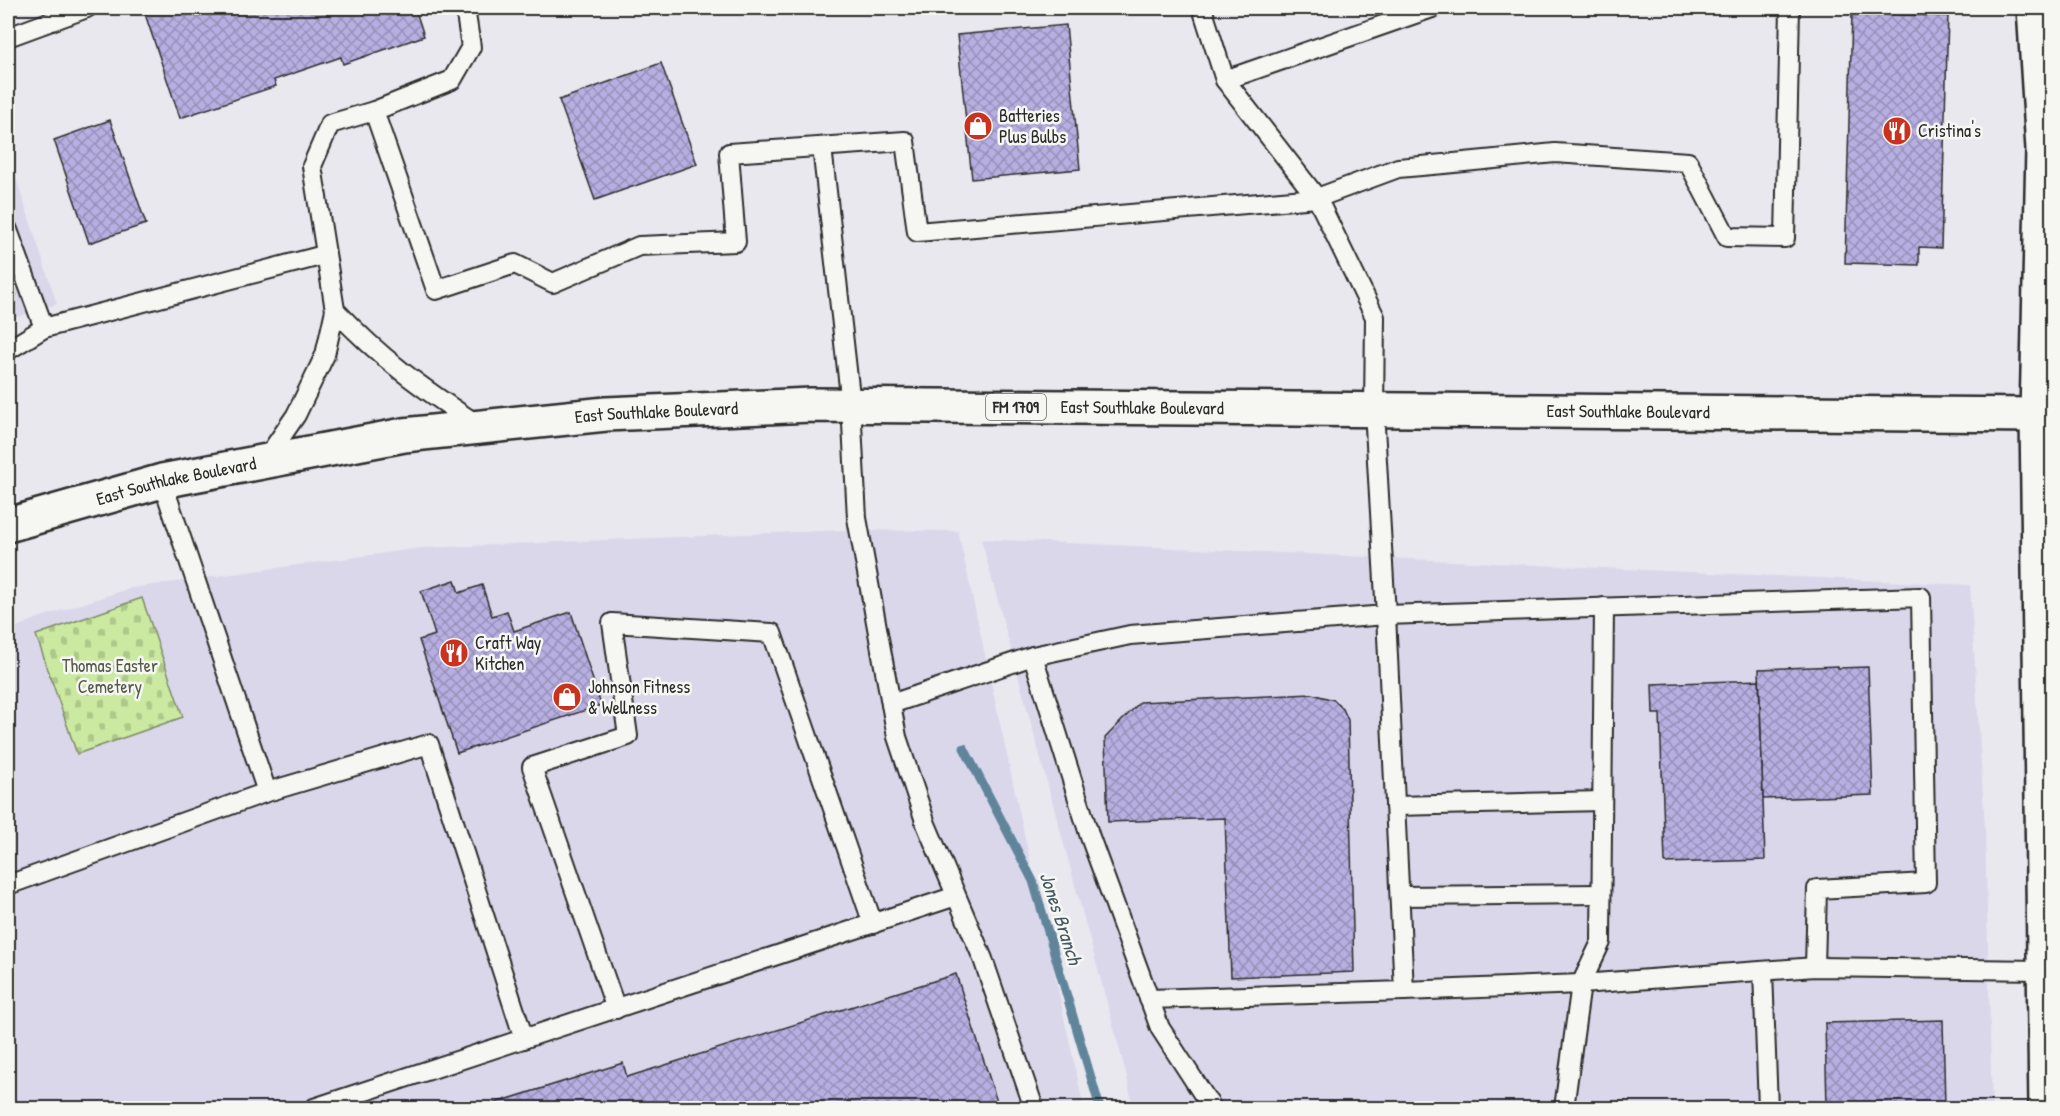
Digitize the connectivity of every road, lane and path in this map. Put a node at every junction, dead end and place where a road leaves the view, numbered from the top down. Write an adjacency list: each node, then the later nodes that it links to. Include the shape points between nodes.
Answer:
1 (87, 8): 7 (lane)
2 (465, 8): 9 (lane, via 471,47 452,80)
3 (1202, 8): 8 (lane)
4 (1432, 8): 8 (lane)
5 (1790, 8): 11 (lane, via 1785,238 1727,237 1688,162 1555,153 1398,168)
6 (2034, 8): 19 (main road, via 2043,149)
7 (8, 37)
8 (1225, 81): 11 (lane)
9 (374, 111): 10 (lane, via 436,290 516,264 553,283 639,246 736,242 729,153); 13 (lane, via 330,124 312,166)
10 (822, 147): 11 (lane, via 905,141 917,232); 17 (lane)
11 (1317, 198): 18 (lane, via 1375,317)
12 (8, 230): 15 (lane)
13 (324, 255): 14 (lane); 15 (lane)
14 (335, 310): 20 (lane, via 416,384); 21 (lane, via 325,355 296,415)
15 (44, 328): 16 (lane)
16 (8, 350)
17 (851, 405): 18 (main road, East Southlake Boulevard / FM 1709); 20 (main road, East Southlake Boulevard / FM 1709, via 606,414); 27 (lane, via 857,518)
18 (1374, 410): 19 (main road, East Southlake Boulevard / FM 1709); 25 (lane)
19 (2047, 415): 37 (main road)
20 (481, 427): 21 (main road, East Southlake Boulevard / FM 1709, via 404,435)
21 (264, 462): 22 (main road, East Southlake Boulevard / FM 1709)
22 (162, 481): 23 (main road, East Southlake Boulevard / FM 1709); 28 (lane)
23 (8, 525)
24 (1604, 607): 25 (lane); 29 (lane); 36 (lane, via 1921,597 1926,883 1817,889)
25 (1386, 615): 26 (lane, via 1130,635); 30 (lane)
26 (1033, 656): 27 (lane); 41 (lane, via 1090,837)
27 (891, 704): 33 (lane, via 905,764)
28 (267, 792): 31 (lane); 43 (lane, via 429,744)
29 (1602, 801): 30 (lane); 32 (lane)
30 (1395, 806): 34 (lane)
31 (8, 885)
32 (1601, 894): 34 (lane); 39 (lane, via 1601,942)
33 (956, 896): 35 (lane); 45 (lane, via 983,959)
34 (1400, 896): 40 (lane)
35 (873, 924): 42 (lane); 42 (lane, via 772,633 612,623 628,736 532,767)
36 (1815, 967): 37 (lane); 38 (lane)
37 (2048, 969): 49 (main road)
38 (1763, 971): 39 (lane); 48 (lane)
39 (1581, 984): 40 (lane); 47 (lane)
40 (1404, 991): 41 (lane)
41 (1149, 999): 46 (lane, via 1160,1028)
42 (616, 1009): 43 (lane)
43 (524, 1039): 44 (lane)
44 (314, 1108)
45 (1034, 1108)
46 (1212, 1108)
47 (1564, 1108)
48 (1768, 1108)
49 (2046, 1108)

